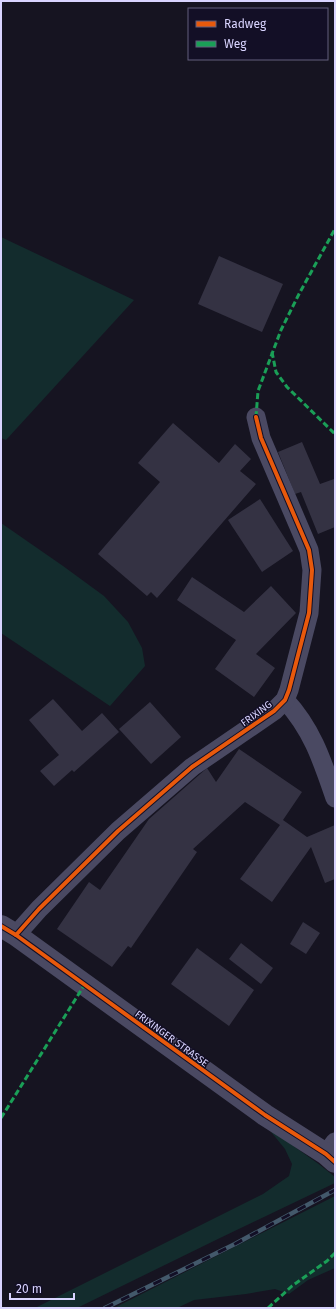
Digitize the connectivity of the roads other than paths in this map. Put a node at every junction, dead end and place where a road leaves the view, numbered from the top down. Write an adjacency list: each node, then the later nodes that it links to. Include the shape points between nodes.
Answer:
1 (256, 417): 2 (street, FRIXING, via 261,438 308,550 312,570 309,613)
2 (285, 700): 3 (street, FRIXING, via 309,732); 4 (street, FRIXING, via 274,711 192,767 124,826 55,892)
3 (335, 798)
4 (8, 930): 5 (street, FRIXINGER STRASSE, via 265,1115)
5 (332, 1153)

